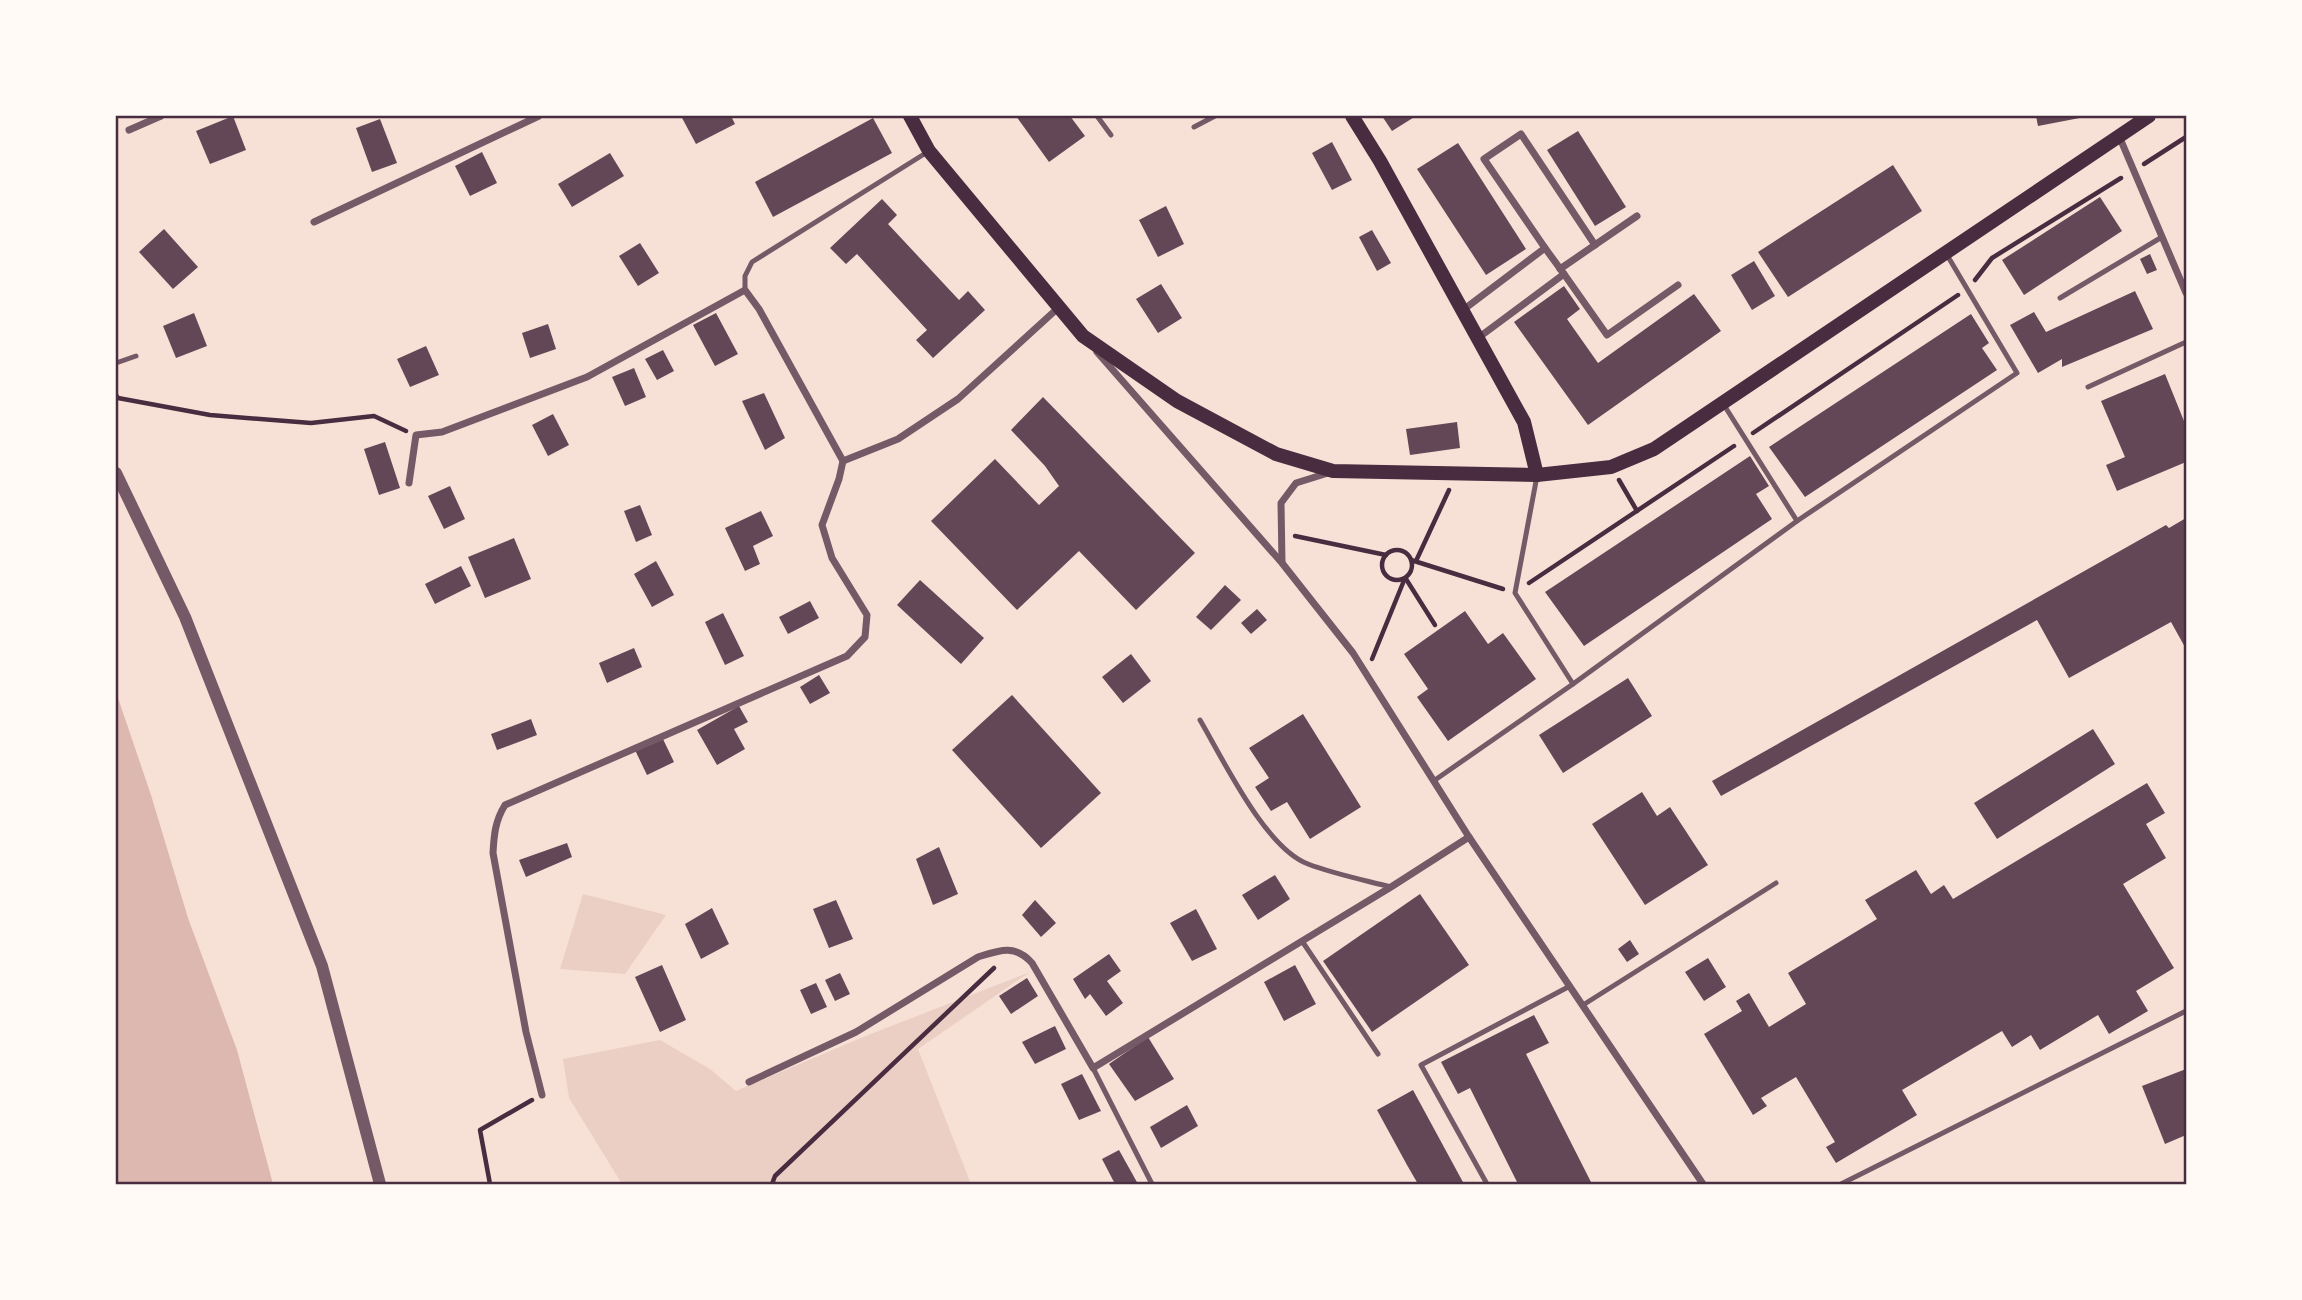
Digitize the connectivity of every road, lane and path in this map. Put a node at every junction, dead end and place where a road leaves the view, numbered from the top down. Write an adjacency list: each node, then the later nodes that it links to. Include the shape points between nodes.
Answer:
1 (161, 116): 9 (street)
2 (539, 116): 16 (street)
3 (910, 116): 13 (main road)
4 (1097, 116): 10 (lane)
5 (1215, 116): 8 (lane)
6 (1352, 116): 28 (main road)
7 (2149, 116): 11 (main road)
8 (1194, 127)
9 (128, 130)
10 (1111, 135)
11 (2118, 135): 14 (street); 20 (main road)
12 (2186, 137): 14 (path)
13 (929, 151): 24 (lane, via 752,262); 27 (main road)
14 (2134, 170): 17 (street); 23 (path, via 1992,258)
15 (1637, 216): 18 (street)
16 (314, 222)
17 (2162, 237): 25 (street); 26 (lane)
18 (1595, 245): 19 (street, via 1521,134 1484,159); 21 (street)
19 (1545, 248): 21 (street); 28 (street)
20 (1945, 253): 23 (lane); 36 (main road)
21 (1562, 271): 22 (street, via 1607,335); 30 (street)
22 (1678, 285)
23 (1967, 289): 46 (lane, via 2017,373)
24 (745, 290): 37 (street, via 587,377 442,432); 38 (street)
25 (2186, 293)
26 (2060, 298)
27 (1058, 308): 29 (main road); 38 (street, via 958,399 898,439)
28 (1463, 311): 30 (main road)
29 (1083, 336): 40 (main road, via 1177,401 1227,429 1276,454); 50 (street)
30 (1478, 338): 43 (main road, via 1524,422)
31 (2186, 342): 34 (lane)
32 (136, 356): 33 (lane)
33 (116, 363)
34 (2088, 387)
35 (116, 395): 37 (path, via 210,415 311,423 374,416)
36 (1723, 403): 39 (main road, via 1654,449); 46 (lane)
37 (416, 435): 44 (street)
38 (843, 460): 69 (street, via 822,525 832,558 867,615 865,637 848,656 505,805 498,817 493,853)
39 (1611, 467): 43 (main road); 45 (path)
40 (1333, 471): 42 (main road); 47 (street, via 1296,483 1281,503)
41 (116, 473): 70 (street, via 185,617 322,966)
42 (1456, 473): 43 (main road); 49 (path)
43 (1537, 475): 52 (lane)
44 (410, 483)
45 (1637, 511)
46 (1797, 521): 55 (lane)
47 (1281, 533): 48 (path); 50 (street)
48 (1386, 555): 49 (path, via 1399,550); 51 (path, via 1382,568 1387,576)
49 (1413, 560): 51 (path); 52 (path)
50 (1282, 563): 54 (street)
51 (1405, 578): 53 (path); 54 (path)
52 (1515, 593): 55 (lane)
53 (1435, 625)
54 (1366, 673): 57 (street)
55 (1573, 684): 57 (lane)
56 (1200, 720): 60 (lane, via 1280,845 1306,864)
57 (1435, 780): 58 (street)
58 (1469, 837): 60 (street); 63 (street)
59 (1776, 883): 64 (lane)
60 (1391, 887): 61 (street)
61 (1302, 941): 66 (lane); 67 (street)
62 (1013, 950): 67 (street, via 1032,963); 68 (street, via 978,957 856,1032); 72 (path, via 775,1176)
63 (1570, 986): 64 (street); 74 (lane, via 1421,1065)
64 (1583, 1005): 75 (street)
65 (2186, 1011): 76 (lane)
66 (1378, 1054)
67 (1093, 1068): 73 (lane)
68 (749, 1082)
69 (542, 1095): 71 (path, via 480,1129)
70 (380, 1185)
71 (490, 1185)
72 (772, 1185)
73 (1152, 1185)
74 (1488, 1185)
75 (1703, 1185)
76 (1841, 1185)

